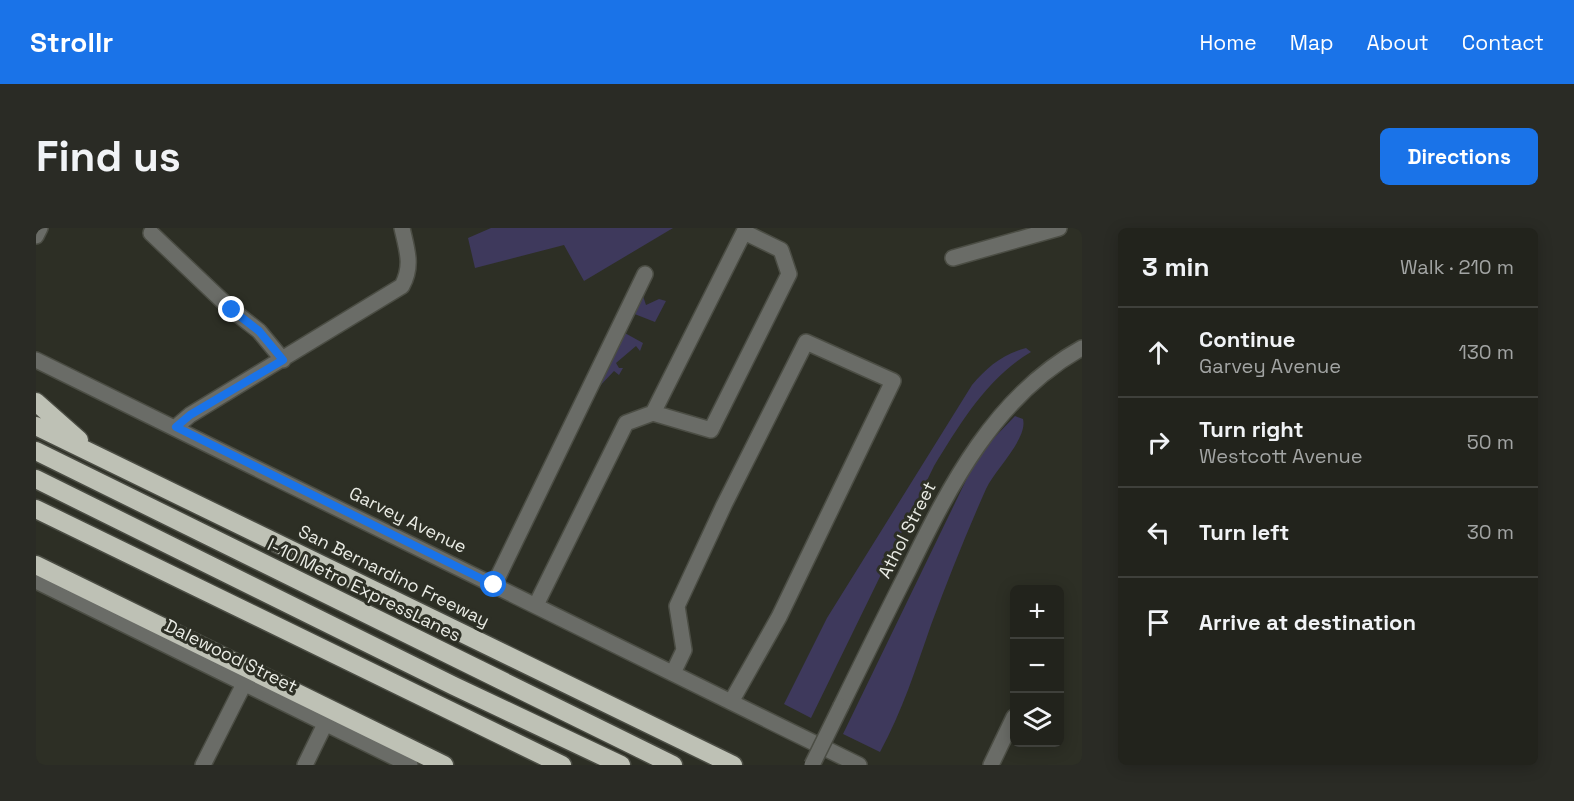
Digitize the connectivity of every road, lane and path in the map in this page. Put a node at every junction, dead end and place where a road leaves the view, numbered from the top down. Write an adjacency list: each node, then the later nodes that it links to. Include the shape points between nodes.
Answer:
1 (40, 228): 6 (street)
2 (402, 228): 11 (street, via 410,259 409,273 402,286)
3 (1059, 228): 7 (street)
4 (748, 230): 13 (street); 13 (street, via 781,250 789,274 711,430)
5 (151, 233): 11 (street, via 259,331)
6 (36, 236)
7 (953, 258)
8 (645, 274): 22 (street)
9 (1082, 348): 37 (street, Athol Street, bridge, via 1031,383 975,448 947,491)
10 (36, 360): 15 (street, Garvey Avenue)
11 (283, 360): 15 (street)
12 (36, 402): 17 (highway)
13 (653, 413): 23 (street, via 626,423)
14 (36, 426): 17 (highway, San Bernardino Freeway)
15 (176, 427): 22 (street, Garvey Avenue)
16 (36, 451): 35 (highway, I-10 Metro ExpressLanes)
17 (96, 456): 36 (highway, San Bernardino Freeway)
18 (36, 478): 34 (highway)
19 (36, 509): 33 (highway)
20 (36, 565): 32 (highway)
21 (36, 581): 25 (street, Dalewood Street)
22 (494, 585): 23 (street, Garvey Avenue)
23 (536, 605): 24 (street, Garvey Avenue)
24 (673, 673): 26 (street, Garvey Avenue); 26 (street, via 684,650 677,606 806,342 893,381 779,617)
25 (244, 684): 27 (street, Dalewood Street); 29 (street)
26 (731, 702): 38 (street, Garvey Avenue)
27 (325, 724): 30 (street); 31 (street, Dalewood Street)
28 (1010, 725): 39 (street)
29 (203, 765)
30 (305, 765)
31 (410, 765)
32 (444, 765)
33 (562, 765)
34 (621, 765)
35 (673, 765)
36 (733, 765)
37 (812, 765)
38 (859, 765)
39 (991, 765)

